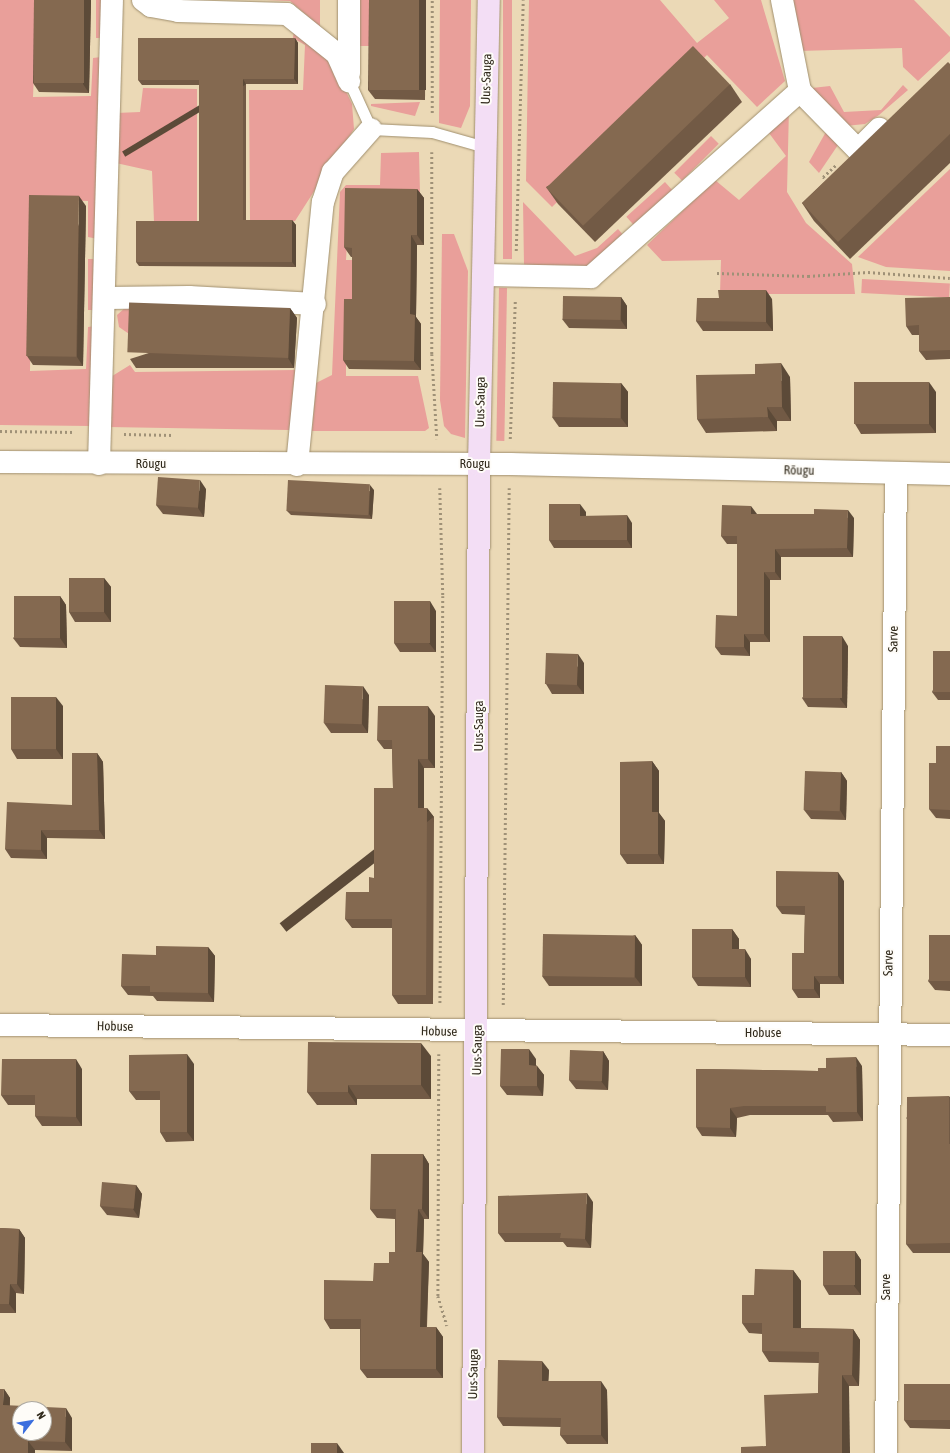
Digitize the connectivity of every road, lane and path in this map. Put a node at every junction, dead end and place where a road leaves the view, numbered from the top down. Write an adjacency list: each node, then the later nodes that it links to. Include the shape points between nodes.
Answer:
1 (112, 0): 20 (street)
2 (143, 0): 8 (street, via 151,6 178,11 287,14 338,54)
3 (349, 0): 8 (street)
4 (432, 0): 12 (path)
5 (489, 0): 13 (street, Uus-Sauga)
6 (523, 0): 17 (path)
7 (782, 0): 9 (street)
8 (349, 81): 11 (lane)
9 (800, 91): 14 (street); 17 (street, via 591,277)
10 (894, 116): 14 (street, via 858,150)
11 (371, 129): 12 (lane); 21 (street, via 333,172 323,202)
12 (432, 132): 13 (lane); 24 (path, via 432,354)
13 (485, 147): 18 (street, Uus-Sauga)
14 (854, 147): 15 (path, via 823,177)
15 (831, 187)
16 (716, 273): 19 (path, via 808,276 868,272)
17 (515, 274): 18 (street); 25 (path)
18 (484, 275): 27 (street, Uus-Sauga)
19 (950, 278)
20 (106, 298): 21 (street, via 189,297); 23 (street)
21 (315, 304): 26 (street)
22 (0, 462): 23 (street, Rõugu)
23 (99, 464): 26 (street, Rõugu)
24 (439, 464): 26 (street, Rõugu); 27 (street, Rõugu); 31 (path, via 444,596)
25 (510, 464): 27 (street, Rõugu); 28 (street, Rõugu); 33 (path)
26 (297, 465)
27 (480, 465): 32 (street, Uus-Sauga)
28 (896, 473): 29 (street, Rõugu); 34 (street, Sarve)
29 (950, 474)
30 (0, 1025): 31 (street, Hobuse)
31 (440, 1032): 32 (street, Hobuse); 36 (path, via 438,1296)
32 (478, 1032): 33 (street, Hobuse); 37 (street, Uus-Sauga)
33 (503, 1032): 34 (street, Hobuse)
34 (888, 1034): 35 (street, Hobuse); 38 (street, Sarve)
35 (950, 1035)
36 (448, 1328)
37 (473, 1453)
38 (886, 1453)

